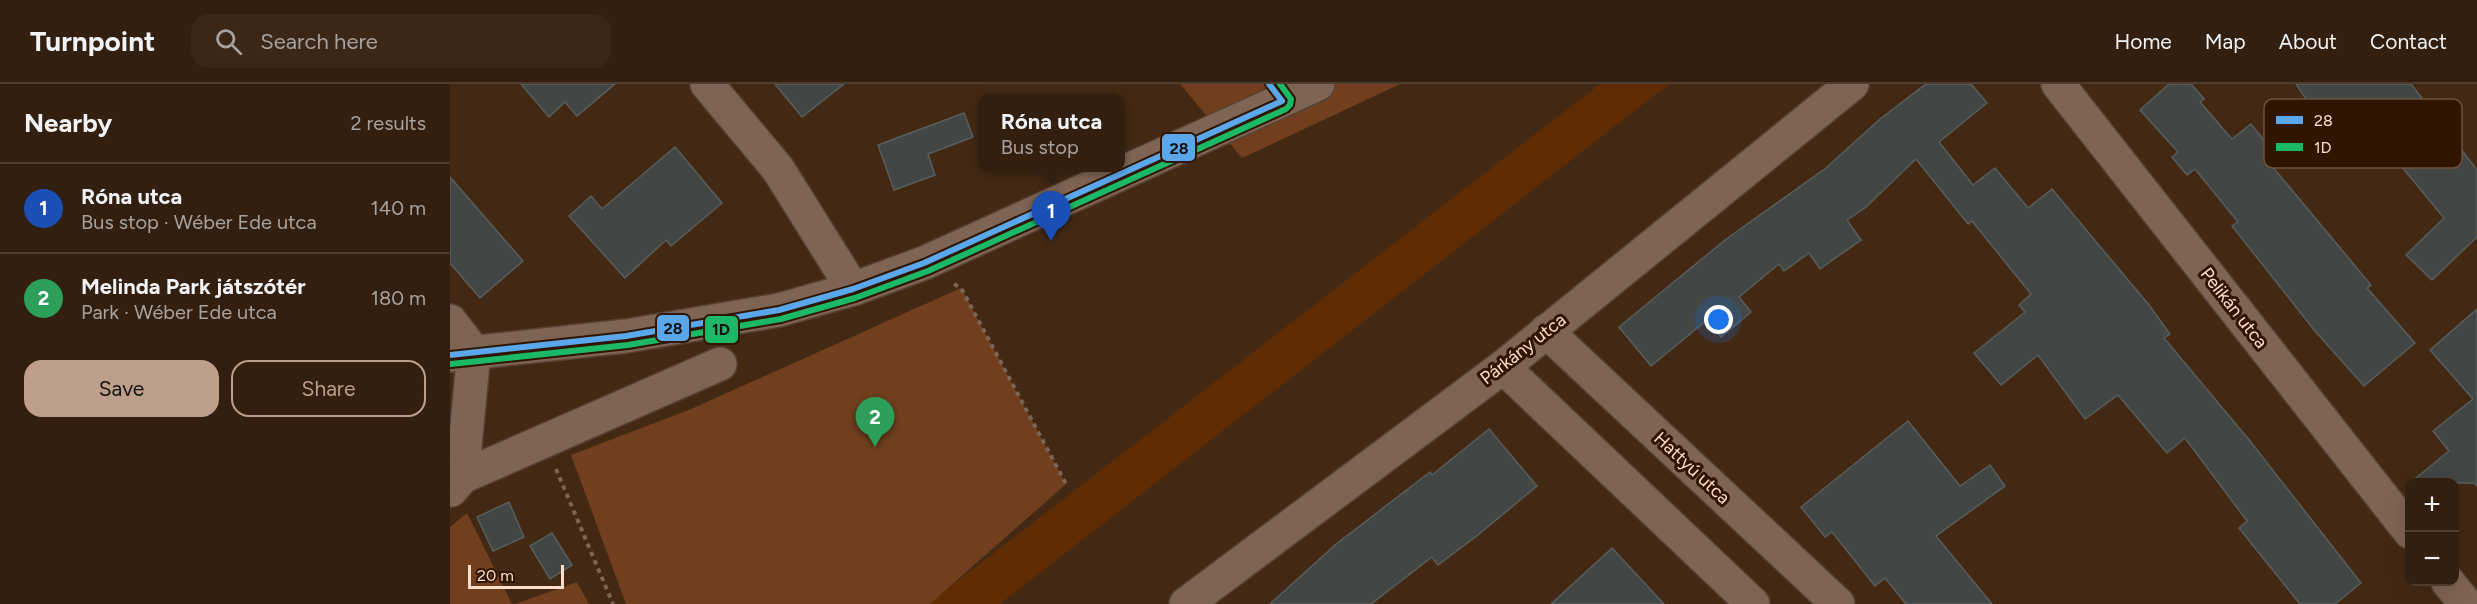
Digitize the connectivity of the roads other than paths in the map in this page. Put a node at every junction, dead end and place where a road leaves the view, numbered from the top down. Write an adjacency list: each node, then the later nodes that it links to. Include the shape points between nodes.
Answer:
1 (707, 84): 8 (street, via 778,170)
2 (1318, 84): 5 (street)
3 (2058, 84): 15 (street, Pelikán utca)
4 (1841, 87): 10 (street, Párkány utca)
5 (1275, 92): 6 (street)
6 (1125, 165)
7 (1111, 172): 8 (street, via 924,263)
8 (853, 289): 11 (street, via 779,310 626,336)
9 (450, 321): 11 (street)
10 (1546, 331): 13 (street, Párkány utca); 19 (street, Hattyú utca)
11 (462, 354): 14 (street)
12 (720, 364): 14 (street)
13 (1503, 367): 17 (street, Párkány utca); 18 (street)
14 (456, 484)
15 (2405, 527)
16 (2451, 586): 20 (street)
17 (1202, 599)
18 (1753, 604)
19 (1838, 604)
20 (2466, 604)

